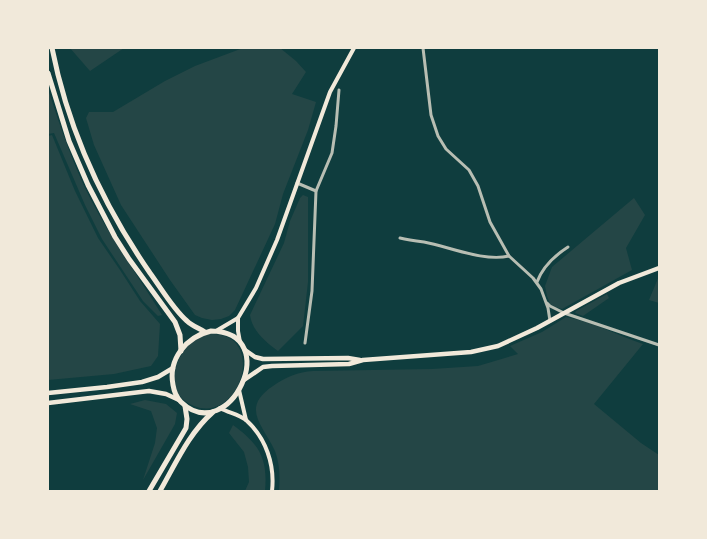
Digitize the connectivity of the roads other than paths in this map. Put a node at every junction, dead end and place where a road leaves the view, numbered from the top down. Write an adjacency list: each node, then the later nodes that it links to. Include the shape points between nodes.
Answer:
1 (52, 48): 18 (highway, via 77,135 90,168 116,219 180,315)
2 (354, 48): 6 (main road, via 330,92)
3 (423, 48): 10 (street, via 435,129 446,149 473,175 490,222)
4 (48, 73): 23 (highway, via 69,140 88,185 129,259 175,322 180,335)
5 (339, 90): 7 (street, via 332,153)
6 (297, 183): 7 (street); 15 (main road, via 266,266)
7 (316, 190): 20 (street, via 312,291)
8 (400, 238): 10 (street, via 488,258)
9 (568, 246): 12 (street, via 550,260)
10 (509, 256): 12 (street)
11 (659, 268): 14 (main road, via 619,283)
12 (537, 282): 13 (street)
13 (546, 302): 14 (street); 16 (street)
14 (564, 313): 16 (main road); 21 (street)
15 (238, 318): 17 (main road); 19 (main road)
16 (550, 321): 24 (main road, via 518,338 484,350)
17 (216, 331): 18 (highway); 19 (highway, via 233,336)
18 (205, 332): 23 (highway, via 188,342)
19 (240, 342): 22 (highway)
20 (305, 343)
21 (659, 346)
22 (245, 350): 24 (main road, via 263,359); 26 (highway, via 247,369)
23 (181, 351): 25 (highway)
24 (363, 360): 26 (main road, via 349,364 263,367)
25 (173, 368): 28 (main road, via 158,377 142,382); 29 (highway, via 174,391)
26 (244, 380): 27 (highway)
27 (239, 390): 32 (highway, via 230,402); 34 (main road)
28 (48, 393)
29 (179, 400): 30 (main road, via 166,394 149,391); 31 (highway)
30 (48, 403)
31 (185, 406): 33 (highway, via 202,412); 35 (highway, via 186,428)
32 (220, 408): 33 (highway); 34 (main road)
33 (213, 412): 36 (highway, via 202,421 192,435)
34 (246, 420): 37 (main road, via 266,448 272,465)
35 (149, 491)
36 (160, 491)
37 (272, 491)

